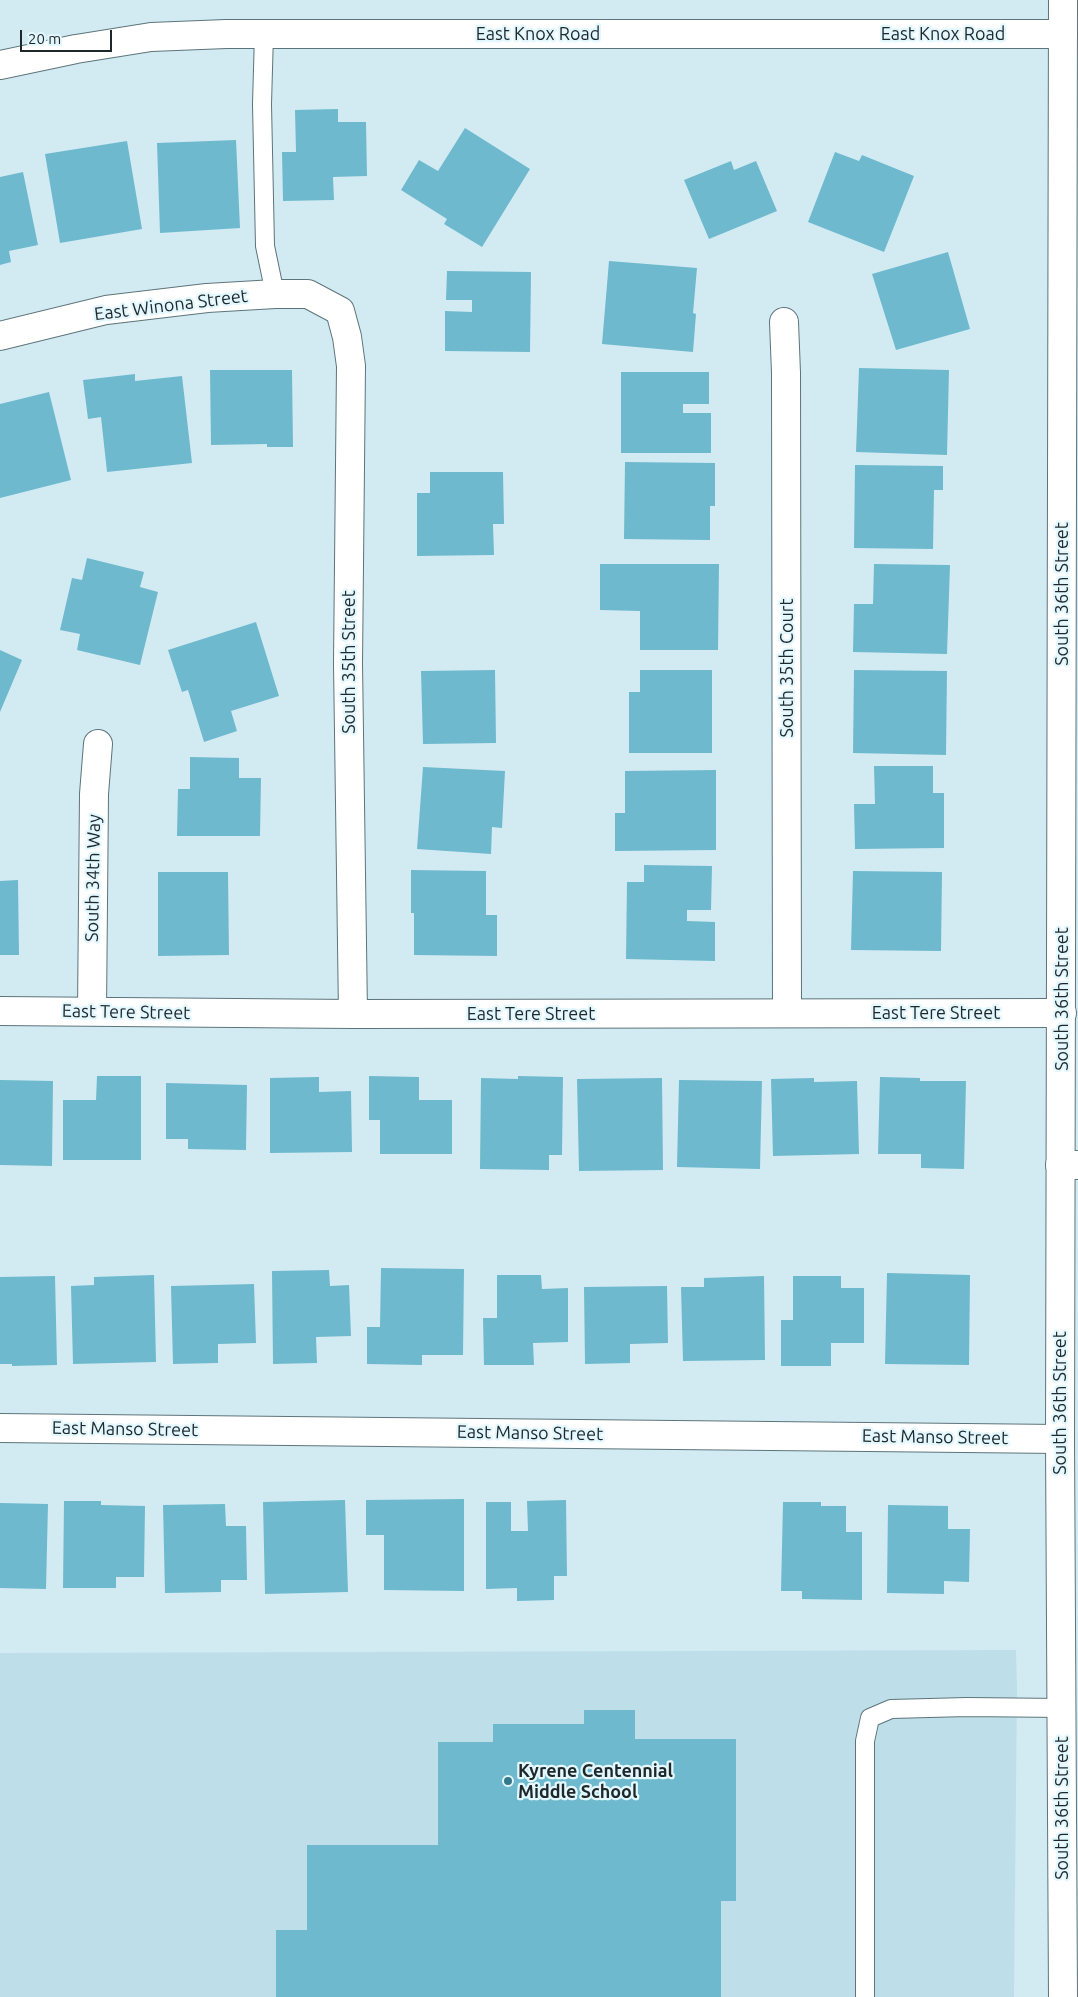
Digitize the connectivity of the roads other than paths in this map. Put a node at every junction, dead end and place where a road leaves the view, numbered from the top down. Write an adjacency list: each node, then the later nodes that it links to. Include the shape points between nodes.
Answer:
1 (1062, 0): 3 (street, South 36th Street)
2 (264, 34): 3 (street, East Knox Road); 4 (street, East Knox Road, via 151,37); 5 (lane, via 265,246)
3 (1070, 34): 13 (street, South 36th Street)
4 (0, 65)
5 (275, 294): 6 (street, East Winona Street, via 308,294); 8 (street, East Winona Street, via 106,310)
6 (340, 311): 14 (street, South 35th Street, via 351,366 348,664)
7 (784, 322): 12 (street, South 35th Court)
8 (0, 336)
9 (98, 744): 11 (street, South 34th Way, via 94,794)
10 (0, 1011): 11 (street, East Tere Street)
11 (92, 1011): 14 (street, East Tere Street)
12 (788, 1013): 13 (street, East Tere Street); 14 (street, East Tere Street)
13 (1062, 1013): 15 (street, South 36th Street)
14 (353, 1014)
15 (1069, 1165): 17 (street, South 36th Street)
16 (0, 1428): 17 (street, East Manso Street)
17 (1060, 1439): 18 (street, South 36th Street)
18 (1062, 1708): 19 (street, South 36th Street); 20 (lane, via 890,1709 870,1718 865,1741)
19 (1070, 1764): 21 (street, South 36th Street)
20 (865, 1997)
21 (1063, 1997)

